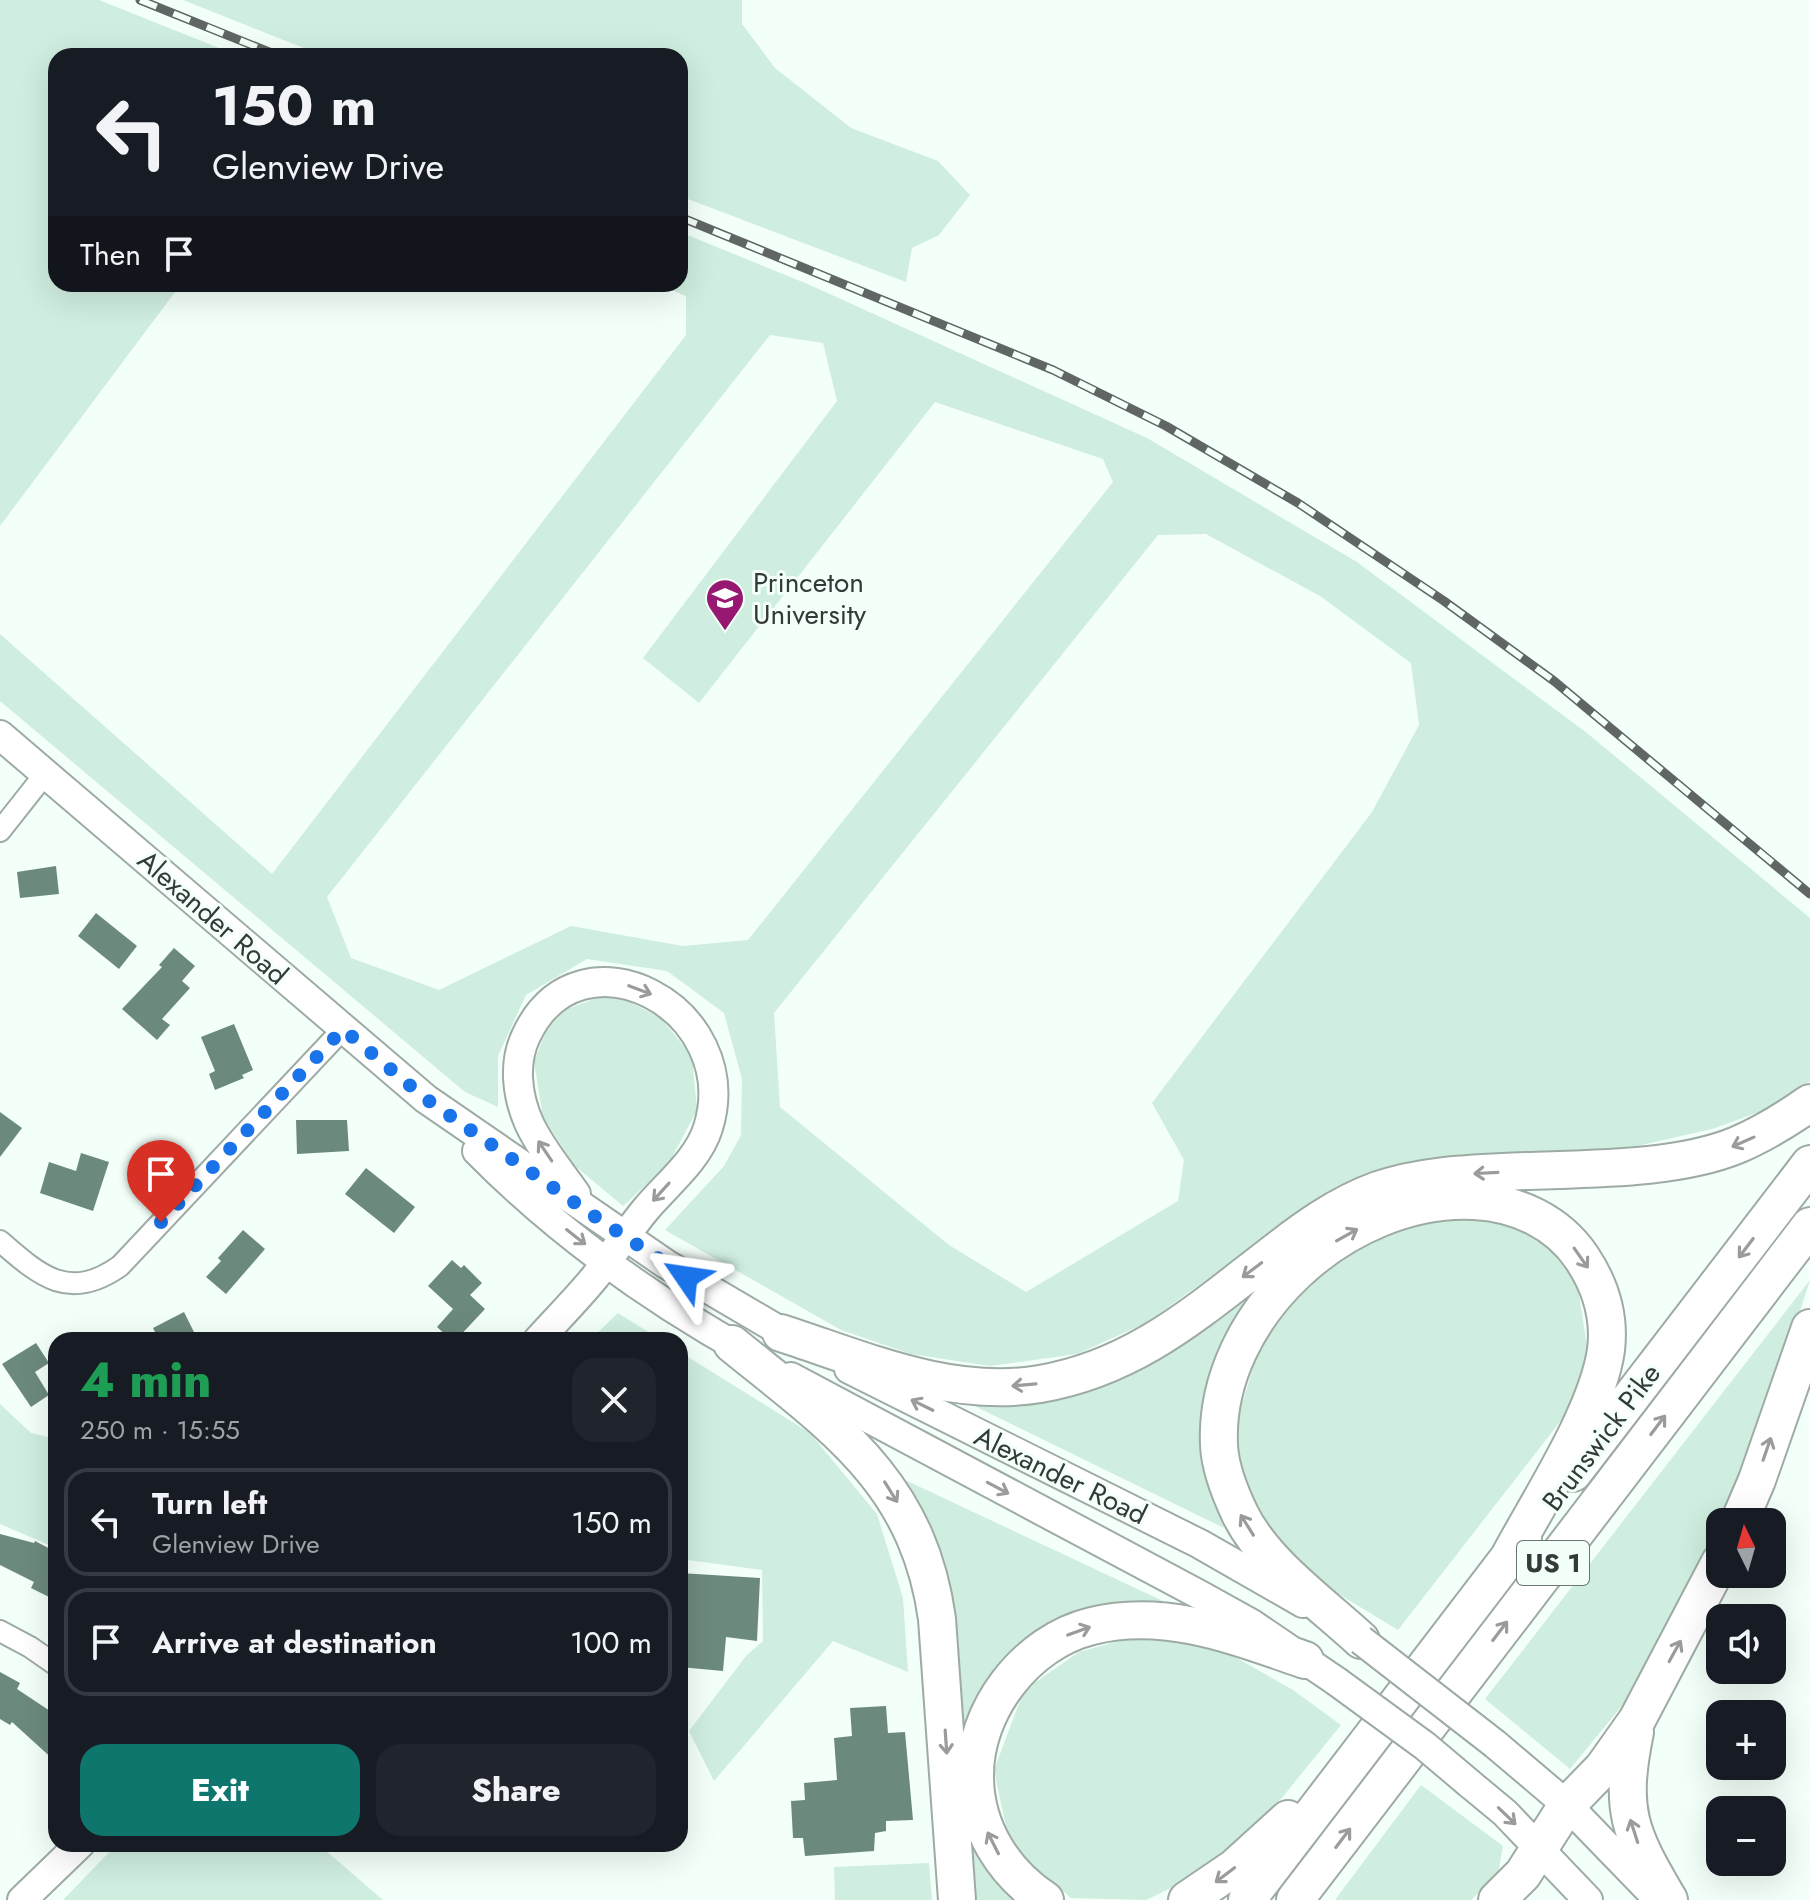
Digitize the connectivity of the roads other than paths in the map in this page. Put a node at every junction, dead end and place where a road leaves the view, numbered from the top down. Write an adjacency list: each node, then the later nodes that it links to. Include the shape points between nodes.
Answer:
1 (0, 735): 2 (main road, Alexander Road)
2 (45, 774): 3 (street); 4 (main road, Alexander Road)
3 (0, 831)
4 (343, 1029): 5 (main road, Alexander Road); 11 (street, via 106,1276 72,1284 53,1281)
5 (426, 1099): 8 (main road, Alexander Road); 12 (main road, Alexander Road, one-way to 12, via 502,1176)
6 (1810, 1103): 15 (highway, one-way to 15, via 1754,1137 1696,1157 1437,1176 1374,1192 1298,1234 1146,1348 1062,1379 1013,1387 944,1382)
7 (1810, 1164): 18 (highway, Brunswick Pike / US 1, one-way to 18)
8 (591, 1214): 10 (main road, Alexander Road); 10 (main road, one-way to 10, via 528,1121 518,1053 536,1017 558,996 588,985 620,984 663,1001 687,1021 702,1045 713,1089 707,1131 698,1149)
9 (1810, 1226): 34 (highway, Brunswick Pike / US 1, one-way to 9)
10 (625, 1237): 12 (main road); 15 (main road, Alexander Road)
11 (0, 1241)
12 (607, 1261): 14 (main road); 16 (main road, Alexander Road)
13 (1810, 1328): 17 (highway, one-way to 13)
14 (545, 1332)
15 (781, 1333): 21 (main road, Alexander Road, one-way to 15, via 1200,1544)
16 (732, 1344): 23 (main road, Alexander Road, one-way to 23, via 1200,1595); 30 (highway, one-way to 30, via 841,1433 874,1468 919,1543 937,1619)
17 (1745, 1508)
18 (1509, 1557): 21 (highway, one-way to 18, via 1250,1532 1221,1463 1222,1407 1250,1331 1291,1278 1351,1232 1420,1204 1485,1201 1528,1213 1577,1251 1601,1298 1606,1349 1597,1385); 25 (highway, Brunswick Pike / US 1)
19 (1706, 1588): 24 (highway, one-way to 19)
20 (0, 1631): 22 (street)
21 (1361, 1640): 26 (main road, Alexander Road, bridge)
22 (48, 1660)
23 (1305, 1660): 27 (main road, Alexander Road, one-way to 27, bridge, via 1425,1746); 31 (highway, one-way to 23, via 1004,1864 976,1794 976,1760 984,1731 1017,1671 1067,1635 1134,1620 1188,1624)
24 (1637, 1720): 26 (highway, via 1603,1768); 38 (highway, one-way to 24, via 1645,1860 1628,1809)
25 (1364, 1746): 32 (highway, one-way to 32, via 1234,1868); 33 (highway, Brunswick Pike / US 1)
26 (1567, 1805): 27 (highway); 37 (main road, Alexander Road)
27 (1540, 1850): 35 (highway); 36 (main road, Alexander Road)
28 (72, 1852): 29 (main road)
29 (22, 1900)
30 (957, 1900)
31 (1045, 1900)
32 (1187, 1900)
33 (1247, 1900)
34 (1295, 1900)
35 (1497, 1900)
36 (1588, 1900)
37 (1659, 1900)
38 (1669, 1900)

